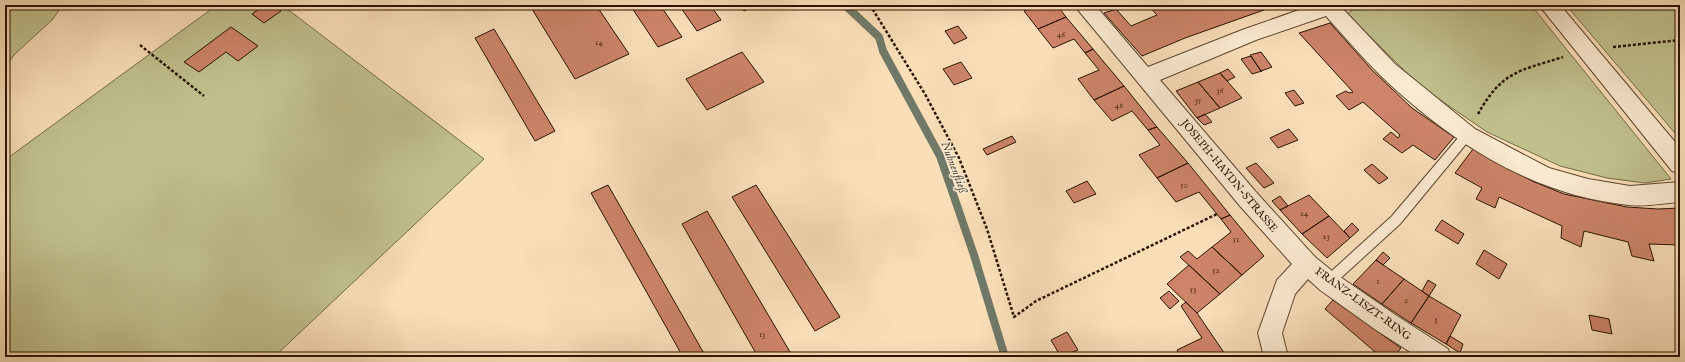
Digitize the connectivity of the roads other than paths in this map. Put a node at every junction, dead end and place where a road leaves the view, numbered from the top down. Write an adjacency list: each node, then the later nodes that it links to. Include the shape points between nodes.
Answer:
1 (1084, 5): 4 (street, JOSEPH-HAYDN-STRASSE)
2 (1549, 5): 6 (street)
3 (1332, 6): 4 (street, via 1249,35); 5 (street, via 1388,70)
4 (1145, 77): 8 (street, JOSEPH-HAYDN-STRASSE, via 1248,199)
5 (1467, 135): 7 (street, via 1543,176 1588,189 1630,196); 9 (lane, via 1396,220)
6 (1680, 164)
7 (1680, 192)
8 (1307, 264): 9 (street, FRANZ-LISZT-RING); 10 (street, via 1285,288 1270,334)
9 (1328, 282): 11 (street, FRANZ-LISZT-RING)
10 (1276, 357)
11 (1440, 357)

